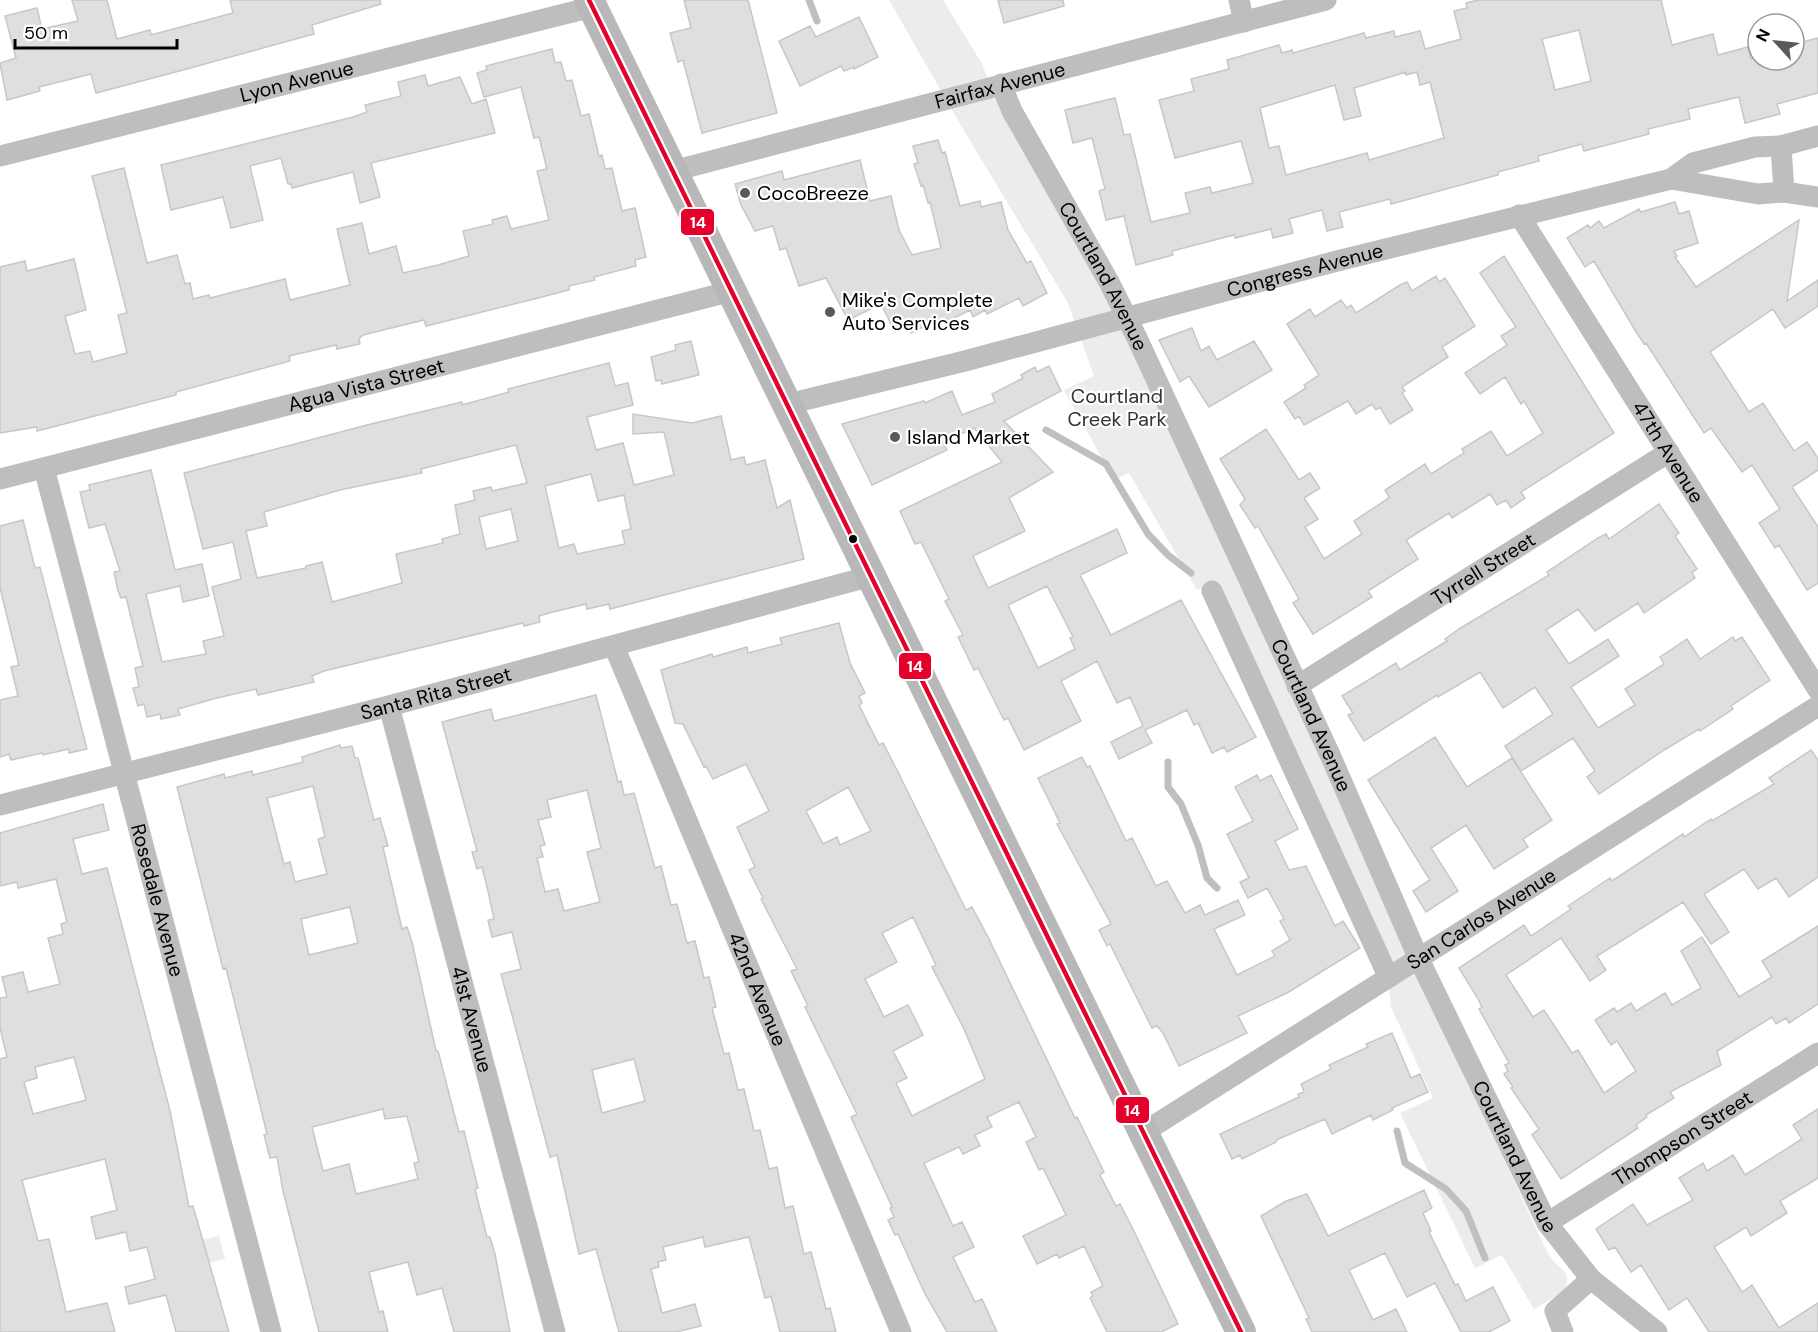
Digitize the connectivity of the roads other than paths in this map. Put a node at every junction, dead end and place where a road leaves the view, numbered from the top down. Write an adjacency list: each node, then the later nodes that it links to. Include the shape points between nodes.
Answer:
1 (1239, 0): 4 (street)
2 (1326, 0): 4 (street, Fairfax Avenue)
3 (591, 4): 8 (street, Lyon Avenue); 9 (main road)
4 (1244, 22): 5 (street, Fairfax Avenue)
5 (1001, 84): 9 (street, Fairfax Avenue); 15 (street, Courtland Avenue, via 1012,111)
6 (1818, 136): 7 (street, Congress Avenue)
7 (1781, 146): 10 (street, Congress Avenue, via 1755,147 1693,163); 11 (street)
8 (0, 156)
9 (673, 171): 14 (main road)
10 (1671, 179): 11 (street, via 1758,194); 13 (street, Congress Avenue)
11 (1784, 192): 12 (street)
12 (1818, 197)
13 (1519, 215): 15 (street, Congress Avenue); 17 (street, 47th Avenue)
14 (732, 291): 16 (main road); 18 (street, Agua Vista Street)
15 (1126, 316): 16 (street, Congress Avenue); 23 (street, Courtland Avenue)
16 (788, 404): 20 (main road)
17 (1669, 452): 23 (street, Tyrrell Street); 24 (street, 47th Avenue)
18 (44, 468): 19 (street, Agua Vista Street); 27 (street, Rosedale Avenue)
19 (0, 479)
20 (871, 576): 22 (street, Santa Rita Street); 32 (main road)
21 (1212, 591): 30 (street, Courtland Avenue)
22 (614, 646): 25 (street, Santa Rita Street); 37 (street, 42nd Avenue)
23 (1297, 686): 29 (street, Courtland Avenue)
24 (1818, 690)
25 (389, 706): 27 (street, Santa Rita Street); 36 (street, 41st Avenue)
26 (1818, 706): 29 (street, San Carlos Avenue)
27 (124, 771): 28 (street, Santa Rita Street); 35 (street, Rosedale Avenue)
28 (0, 805)
29 (1418, 957): 30 (street, San Carlos Avenue); 33 (street, Courtland Avenue)
30 (1388, 975): 32 (street, San Carlos Avenue)
31 (1818, 1053): 33 (street, Thompson Street)
32 (1144, 1132): 38 (main road)
33 (1547, 1223): 34 (street, Courtland Avenue)
34 (1591, 1279): 39 (street, via 1555,1311); 40 (street, Courtland Avenue)
35 (271, 1332)
36 (555, 1332)
37 (901, 1332)
38 (1241, 1332)
39 (1563, 1332)
40 (1657, 1332)

